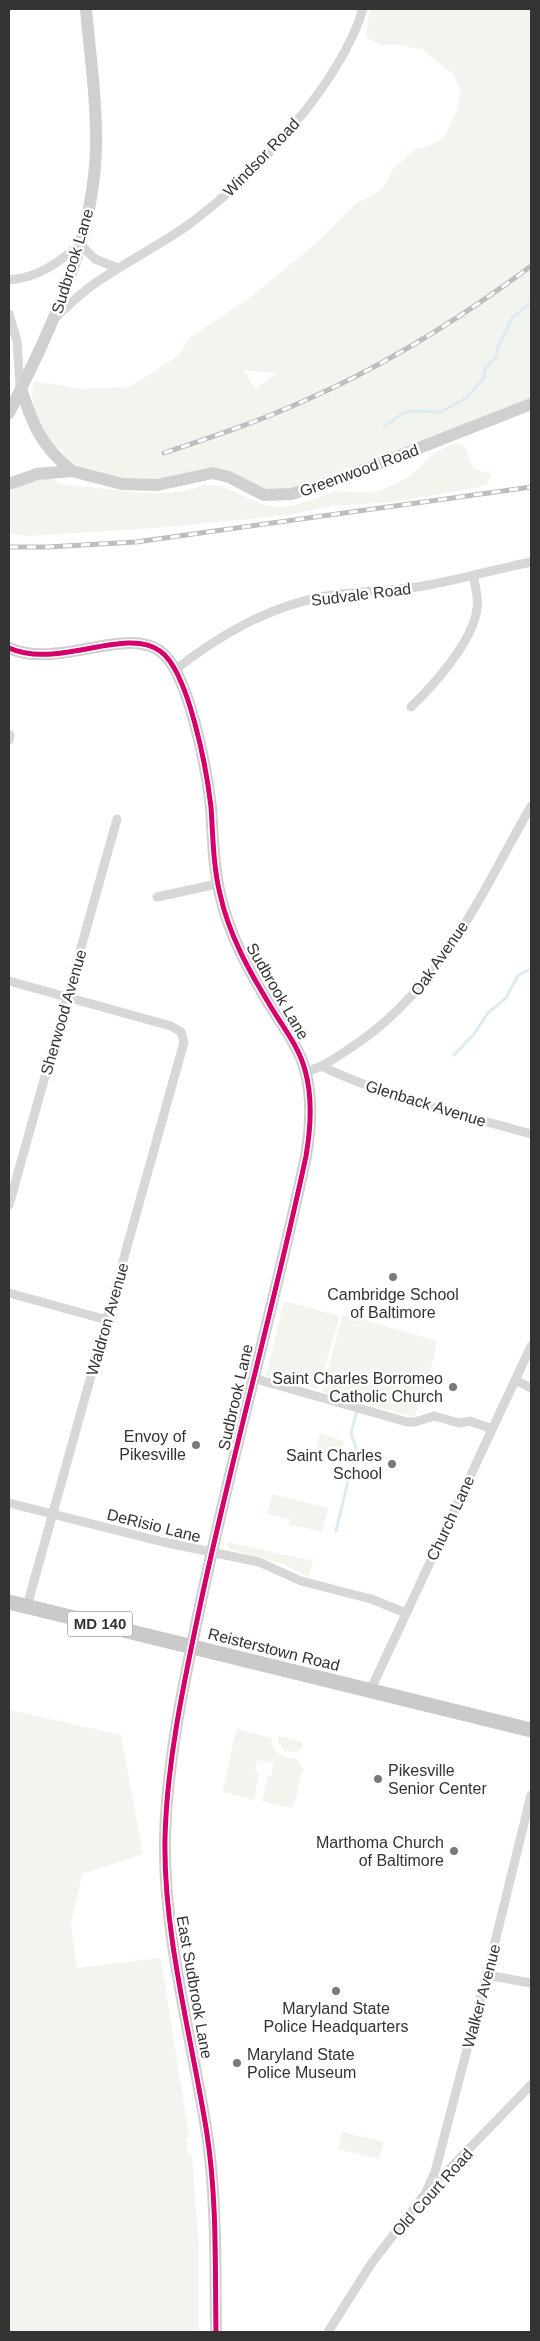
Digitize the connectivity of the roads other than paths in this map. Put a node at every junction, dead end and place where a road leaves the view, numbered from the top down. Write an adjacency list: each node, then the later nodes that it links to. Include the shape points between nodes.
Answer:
1 (86, 9): 3 (street, Sudbrook Lane, via 96,150 88,217)
2 (363, 9): 4 (street, Windsor Road, via 345,51 304,112 279,142 230,191 191,223)
3 (80, 244): 4 (street, via 95,259); 5 (street, via 48,268 27,278); 7 (street, Sudbrook Lane)
4 (118, 268): 7 (street, Windsor Road, via 92,285)
5 (9, 280)
6 (9, 314): 8 (street, via 18,340)
7 (55, 318): 8 (street, Sudbrook Lane)
8 (21, 389): 10 (street, Sudbrook Lane); 11 (street, via 38,436)
9 (531, 404): 11 (street, Greenwood Road, via 335,481 291,494 264,495 213,472 171,483 143,486)
10 (9, 413)
11 (72, 471): 12 (street, Greenwood Road, via 37,474)
12 (9, 484)
13 (531, 562): 14 (street, Sudvale Road)
14 (473, 575): 16 (street, Sudvale Road, via 442,583 349,593 292,604 222,636); 17 (street, via 478,608 466,639 425,694)
15 (9, 648): 16 (street, Sudbrook Lane, via 47,656 112,645 140,644 161,652)
16 (176, 669): 20 (street, Sudbrook Lane, via 206,776)
17 (411, 707)
18 (531, 806): 24 (street, Oak Avenue, via 431,975 384,1024)
19 (117, 819): 23 (street, Sherwood Avenue)
20 (217, 884): 21 (street); 25 (street, Sudbrook Lane, via 238,949 296,1048)
21 (157, 897)
22 (9, 981): 23 (street)
23 (67, 997): 27 (street, Sherwood Avenue); 29 (street, Waldron Avenue, via 171,1026 181,1032 184,1042)
24 (323, 1067): 25 (street, Oak Avenue); 26 (street, Glenback Avenue, via 413,1101)
25 (306, 1072): 31 (street, Sudbrook Lane, via 311,1116 306,1156)
26 (531, 1134)
27 (9, 1205)
28 (9, 1293): 29 (street)
29 (106, 1320): 36 (street, Waldron Avenue)
30 (531, 1346): 32 (street, Church Lane)
31 (253, 1378): 34 (street, via 407,1422 434,1416); 37 (street, Sudbrook Lane)
32 (515, 1380): 33 (street); 34 (street, Church Lane)
33 (531, 1388)
34 (492, 1428): 40 (street, Church Lane)
35 (9, 1503): 36 (street, DeRisio Lane)
36 (52, 1513): 37 (street, DeRisio Lane); 39 (street, Waldron Avenue)
37 (212, 1552): 40 (street, DeRisio Lane, via 259,1562 302,1581 371,1599); 41 (street, Sudbrook Lane)
38 (9, 1602): 39 (main road, Reisterstown Road / MD 140)
39 (27, 1606): 41 (main road, Reisterstown Road / MD 140)
40 (406, 1613): 42 (street, Church Lane)
41 (191, 1647): 42 (main road, Reisterstown Road / MD 140); 49 (street, East Sudbrook Lane, via 173,1757 166,1822 166,1870 174,1942 208,2138)
42 (370, 1691): 43 (main road, Reisterstown Road / MD 140)
43 (531, 1730)
44 (531, 1795): 45 (street, Walker Avenue)
45 (487, 1975): 46 (street); 48 (street, Walker Avenue, via 435,2172)
46 (531, 1983)
47 (531, 2086): 48 (street, Old Court Road)
48 (425, 2194): 50 (street, Old Court Road, via 371,2264)
49 (216, 2332)
50 (328, 2332)

